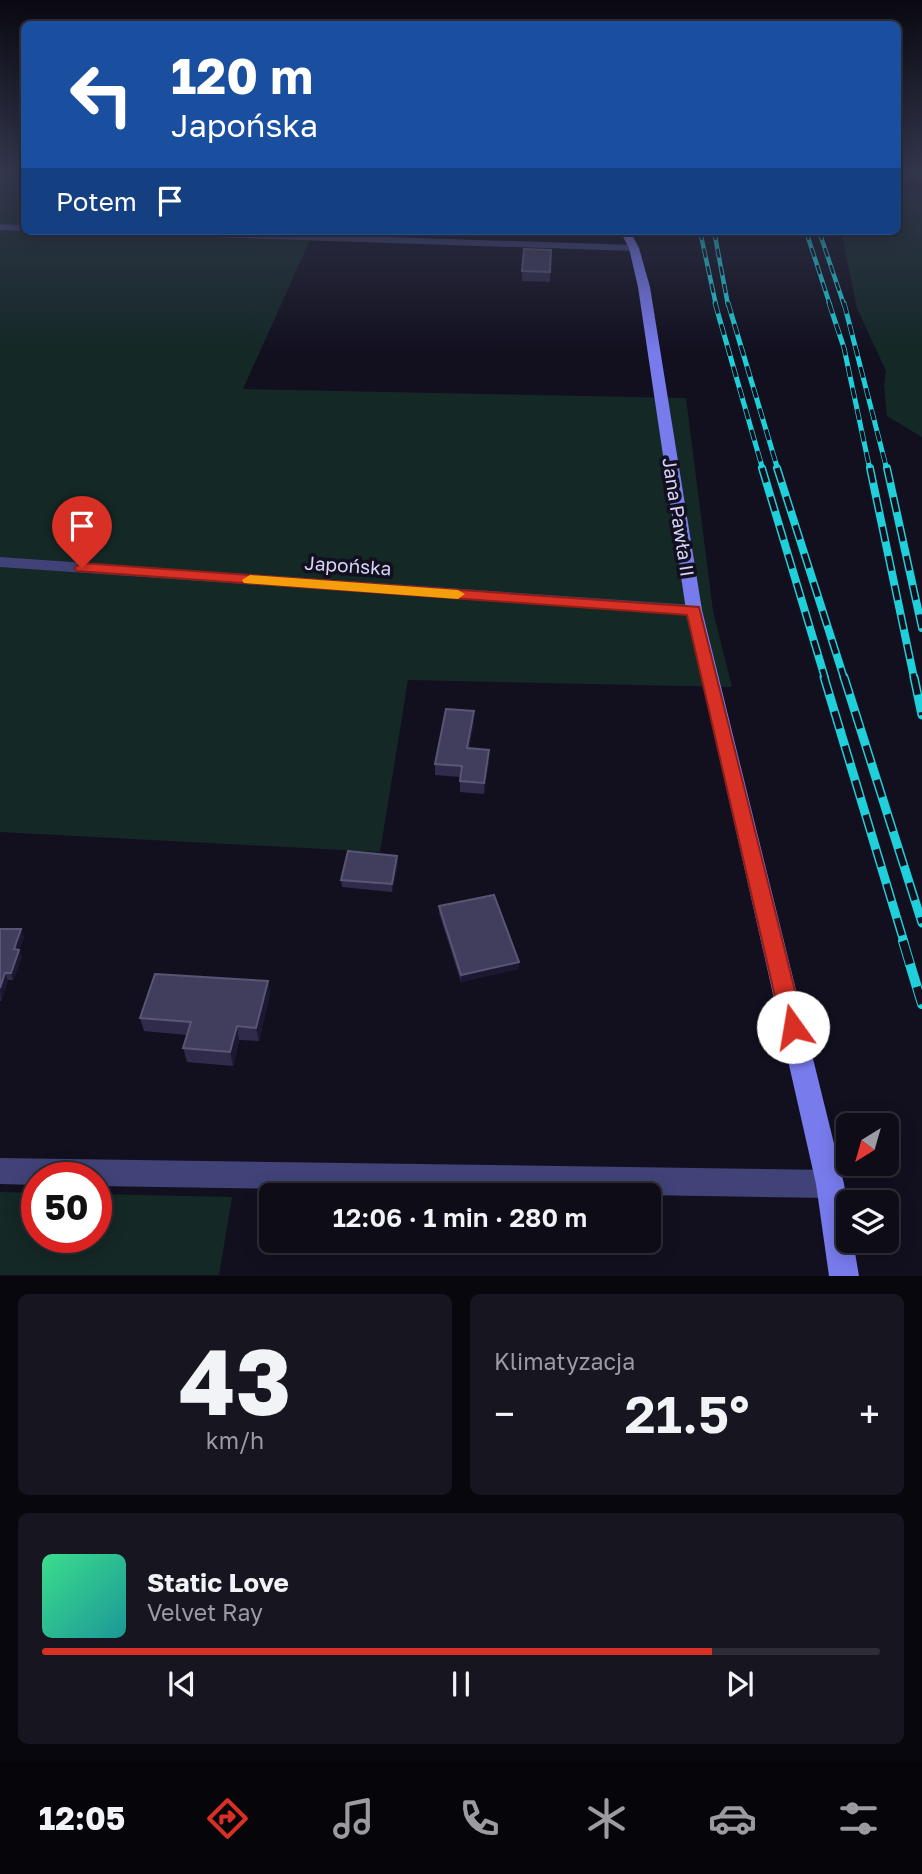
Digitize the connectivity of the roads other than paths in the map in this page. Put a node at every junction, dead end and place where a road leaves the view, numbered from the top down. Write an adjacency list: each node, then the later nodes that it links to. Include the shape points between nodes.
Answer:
1 (246, 235): 3 (street)
2 (627, 235): 3 (main road, Jana Pawła II)
3 (634, 247): 5 (main road, Jana Pawła II)
4 (0, 562): 5 (street, Japońska)
5 (694, 610): 7 (main road, Jana Pawła II)
6 (0, 1171): 7 (street)
7 (830, 1184): 8 (main road, Jana Pawła II)
8 (844, 1276)

